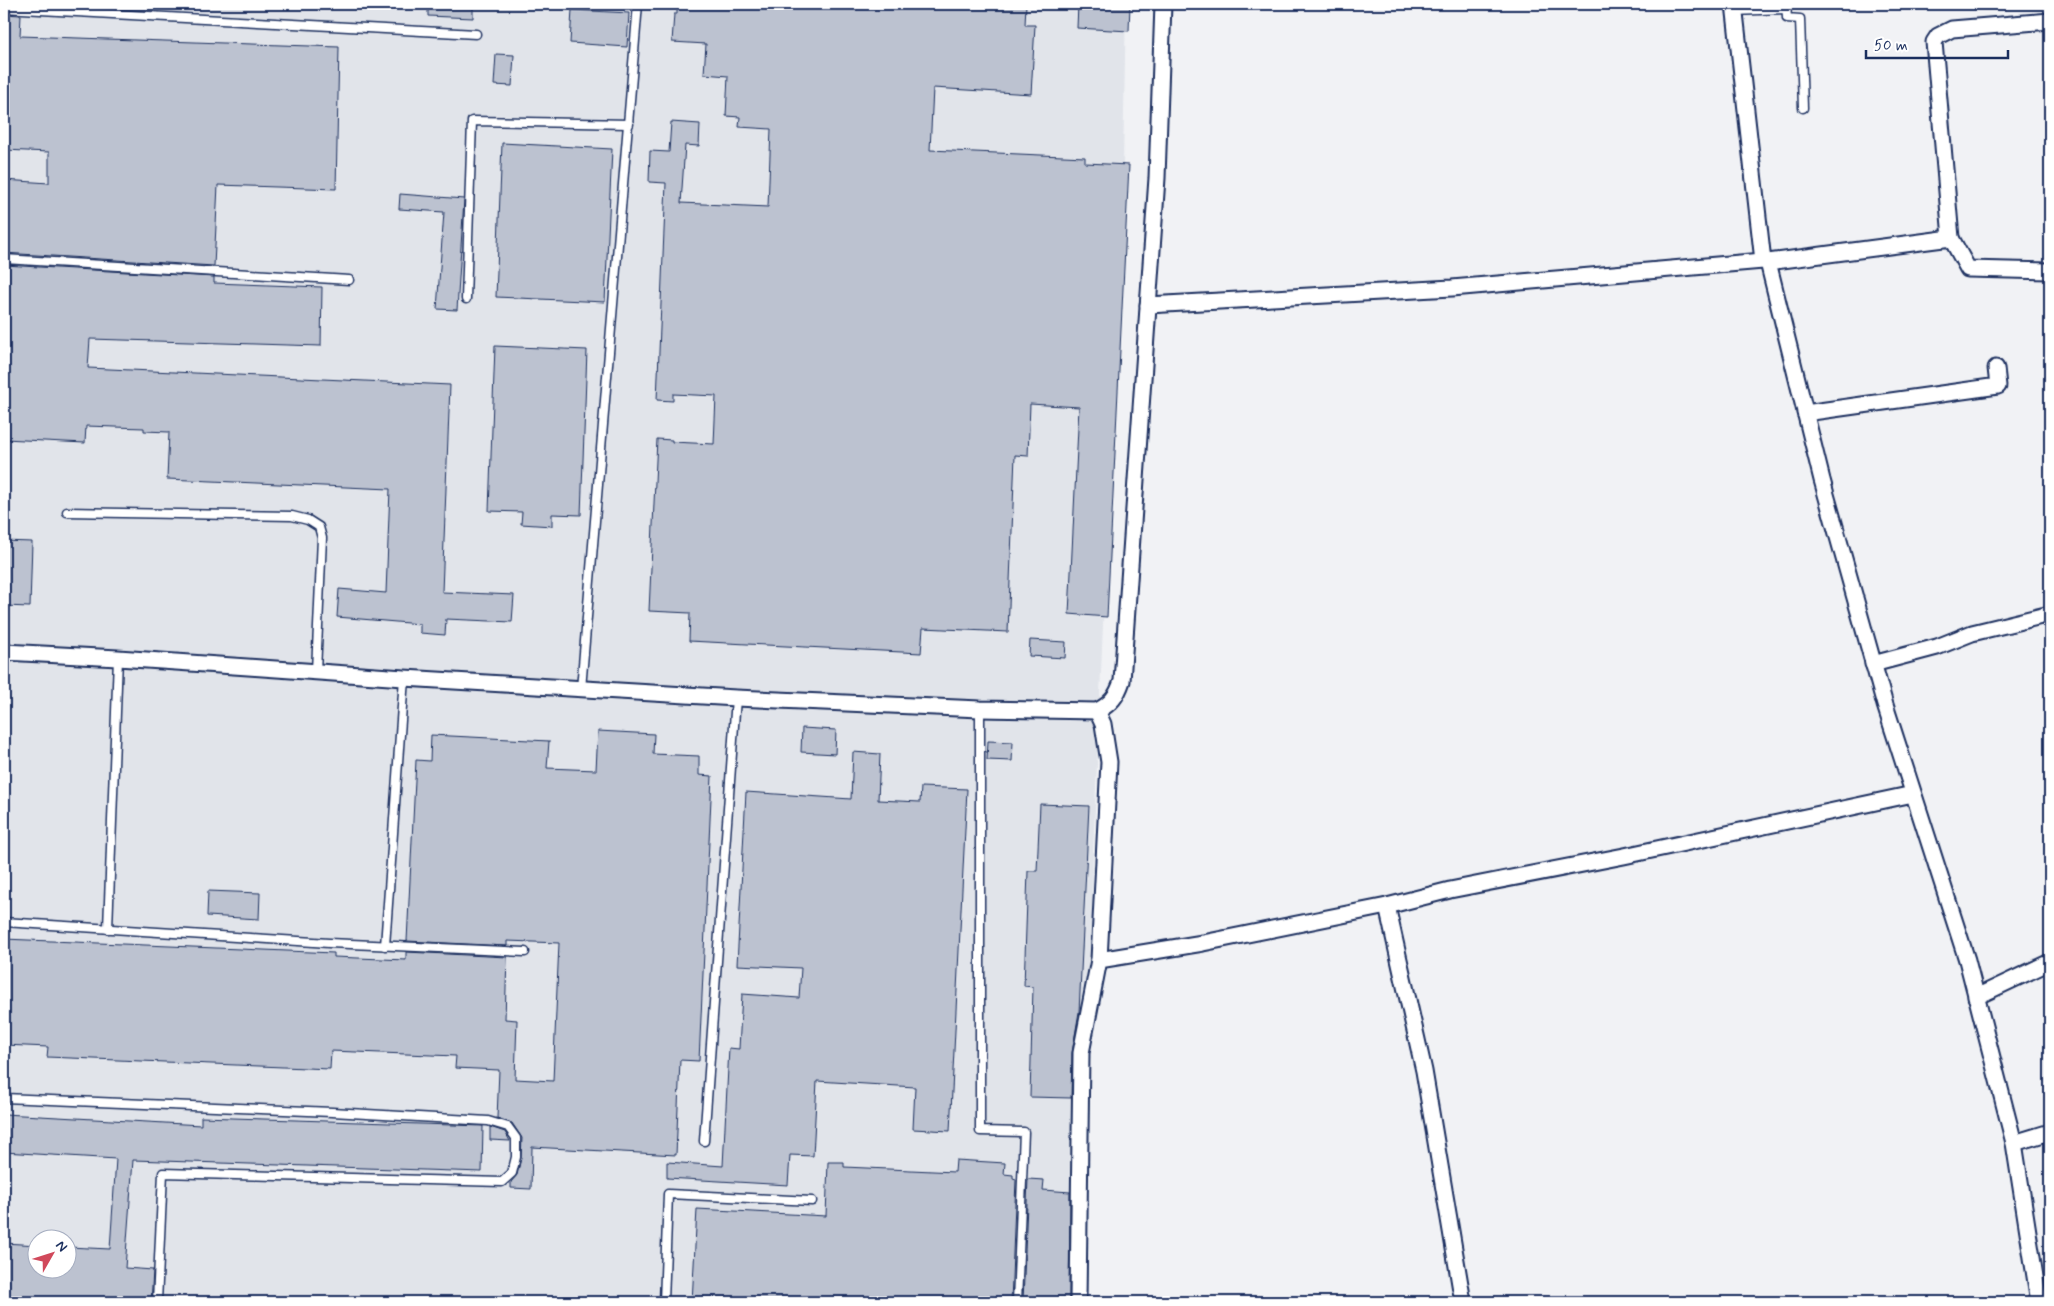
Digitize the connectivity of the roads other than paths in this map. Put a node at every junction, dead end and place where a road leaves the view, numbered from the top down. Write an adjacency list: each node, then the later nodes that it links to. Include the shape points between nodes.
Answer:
1 (638, 4): 9 (lane)
2 (1163, 4): 16 (street)
3 (1787, 6): 4 (lane); 8 (lane, via 1787,18 1800,19)
4 (1734, 7): 12 (street)
5 (4, 8): 7 (lane)
6 (2050, 21): 10 (street, via 1952,29 1938,36 1934,42)
7 (476, 34)
8 (1803, 108)
9 (629, 124): 15 (lane, via 472,121); 26 (lane)
10 (1951, 238): 12 (street); 13 (street, via 1968,269)
11 (4, 259): 14 (lane)
12 (1766, 262): 16 (street, via 1452,288); 18 (street)
13 (2050, 271)
14 (349, 280)
15 (466, 299)
16 (1148, 305): 29 (street, via 1122,681 1114,700)
17 (1996, 368): 18 (street, via 1998,386)
18 (1805, 413): 23 (street)
19 (67, 512): 24 (lane, via 292,516 319,526 322,538)
20 (2050, 614): 23 (street, via 1972,633 1937,647)
21 (4, 652): 22 (street)
22 (118, 658): 24 (street); 33 (lane)
23 (1873, 664): 30 (street)
24 (316, 672): 25 (street)
25 (404, 678): 26 (street); 34 (lane)
26 (581, 689): 27 (street)
27 (736, 698): 28 (street); 41 (lane)
28 (980, 708): 29 (street); 47 (lane, via 980,1131 1024,1132)
29 (1097, 711): 36 (street, via 1103,724 1108,762)
30 (1913, 794): 31 (street, via 1450,890); 38 (street)
31 (1387, 906): 36 (street); 49 (street, via 1424,1071)
32 (4, 922): 33 (lane)
33 (108, 929): 34 (lane)
34 (386, 946): 35 (lane)
35 (526, 952)
36 (1099, 960): 48 (street, via 1081,1053)
37 (2049, 966): 38 (street)
38 (1976, 997): 42 (street)
39 (4, 1098): 45 (lane, via 488,1121 508,1127 516,1138 512,1173 502,1182 164,1173)
40 (2050, 1132): 42 (street)
41 (704, 1141)
42 (2014, 1143): 44 (street)
43 (812, 1201): 46 (lane, via 668,1194)
44 (2042, 1299)
45 (157, 1302)
46 (664, 1302)
47 (1017, 1302)
48 (1078, 1302)
49 (1463, 1302)

